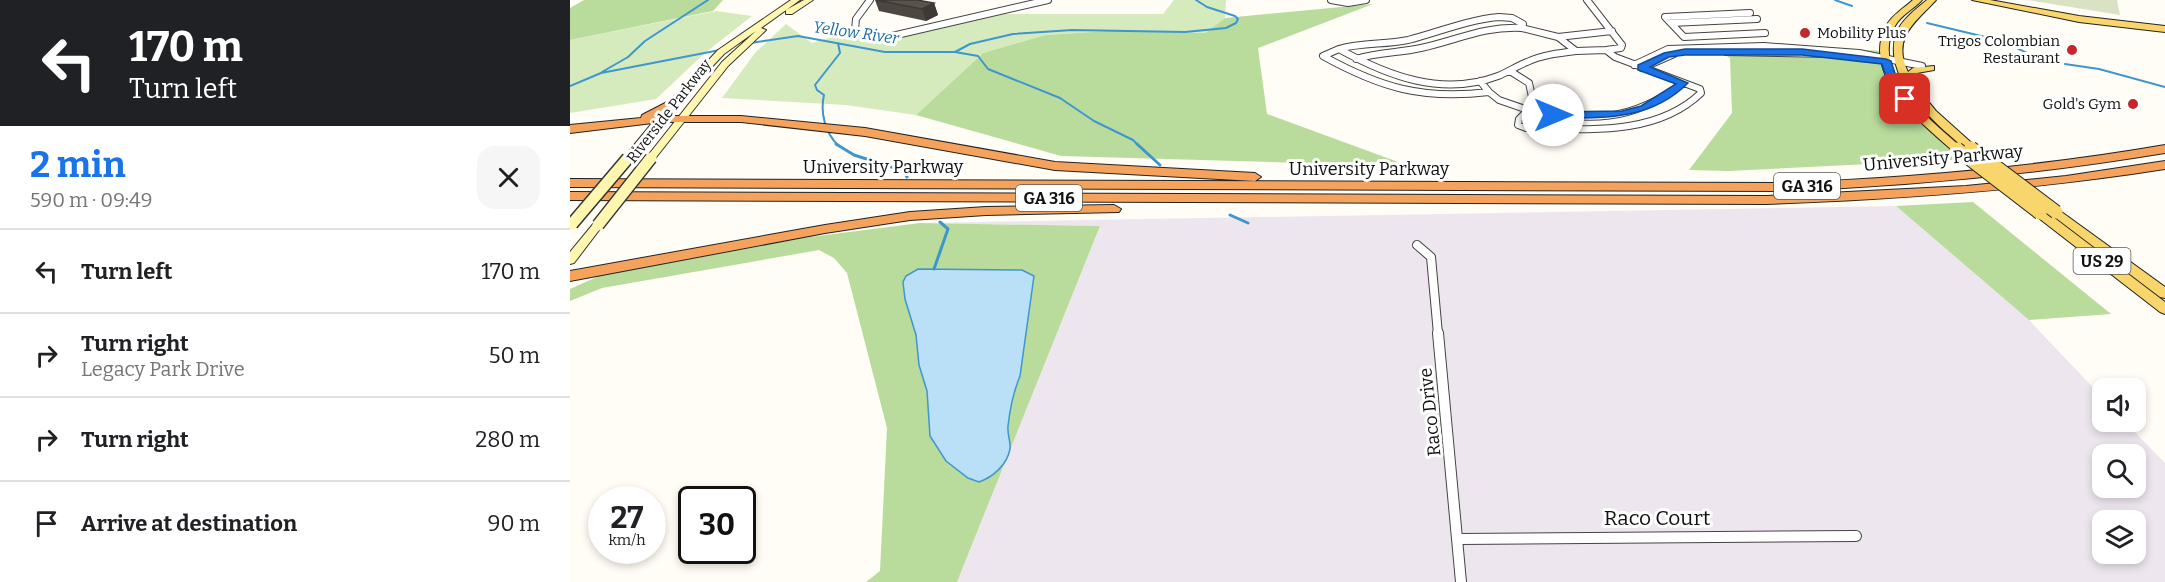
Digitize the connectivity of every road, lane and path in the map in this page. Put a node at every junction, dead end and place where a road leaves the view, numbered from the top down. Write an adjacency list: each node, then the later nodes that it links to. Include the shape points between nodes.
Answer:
1 (809, 0): 11 (main road, Riverside Parkway)
2 (870, 0): 3 (street, via 856,19 855,30 883,36)
3 (1048, 0)
4 (1331, 0): 5 (street)
5 (1366, 0)
6 (1587, 0): 18 (street)
7 (1918, 0): 30 (main road, via 1891,26 1885,40)
8 (1932, 0): 31 (main road, via 1901,35)
9 (1976, 0): 17 (main road)
10 (2003, 0): 15 (main road)
11 (791, 5): 41 (main road, Riverside Parkway, via 721,52); 42 (main road, Riverside Parkway, via 732,57)
12 (1750, 13): 14 (street, via 1665,17)
13 (1756, 19): 14 (street)
14 (1671, 23): 21 (street, via 1684,37)
15 (2165, 24)
16 (1522, 28): 19 (street, via 1519,21 1489,18); 22 (street); 23 (street, via 1486,28)
17 (2165, 30)
18 (1612, 31): 22 (street); 26 (street, via 1622,45)
19 (1430, 33): 23 (street); 25 (street, via 1394,41 1356,43)
20 (1765, 33): 21 (street)
21 (1697, 36): 24 (street)
22 (1558, 38): 27 (street)
23 (1443, 40): 29 (street)
24 (1708, 47): 28 (street); 30 (street, via 1798,46); 32 (street, via 1668,49)
25 (1339, 50): 29 (street); 39 (street, via 1323,56 1386,87 1428,95)
26 (1606, 50): 27 (street); 32 (street)
27 (1577, 52): 35 (street, via 1533,59)
28 (1714, 52): 30 (street, via 1802,52); 33 (street, via 1667,55)
29 (1356, 59): 36 (street, via 1372,69 1409,81)
30 (1886, 59): 31 (street); 63 (main road, US 29, bridge, via 1891,77 1926,123)
31 (1900, 62): 37 (main road)
32 (1634, 65): 33 (street)
33 (1642, 68): 38 (street)
34 (1931, 68): 37 (main road, via 1913,71)
35 (1510, 71): 36 (street); 43 (street, via 1529,83 1532,97)
36 (1480, 81): 39 (street)
37 (1908, 82): 62 (main road, US 29, bridge, via 1934,115 1971,148)
38 (1683, 83): 43 (street, via 1700,89 1701,93 1673,114 1636,126 1526,128 1518,125); 44 (street, via 1645,108 1623,114)
39 (1489, 92): 43 (street, via 1498,100)
40 (1554, 99): 44 (street)
41 (675, 101): 46 (main road, Riverside Parkway); 48 (highway)
42 (693, 106): 45 (highway, via 697,112); 47 (main road, Riverside Parkway)
43 (1528, 110): 44 (street)
44 (1553, 115)
45 (711, 117): 47 (highway); 53 (highway, via 847,130 1091,169)
46 (661, 119): 47 (highway); 48 (highway); 56 (main road, Riverside Parkway, bridge)
47 (683, 119): 58 (main road, Riverside Parkway, bridge)
48 (631, 122): 49 (highway)
49 (570, 129)
50 (2165, 149): 53 (highway, University Parkway / GA 316, via 2027,169 1828,186)
51 (2165, 165): 55 (highway, University Parkway / GA 316, via 2028,184 1888,196)
52 (570, 183): 53 (highway, University Parkway / GA 316)
53 (1461, 187)
54 (570, 196): 55 (highway, University Parkway / GA 316)
55 (1528, 200): 59 (highway, via 1489,204 940,213 830,228)
56 (571, 226)
57 (1417, 245): 65 (street, Raco Drive, via 1431,257)
58 (570, 260)
59 (594, 272): 60 (highway); 61 (highway)
60 (570, 276)
61 (570, 282)
62 (2165, 294)
63 (2165, 309)
64 (1856, 536): 65 (street, Raco Court)
65 (1459, 539): 66 (street, Raco Drive)
66 (1461, 582)

